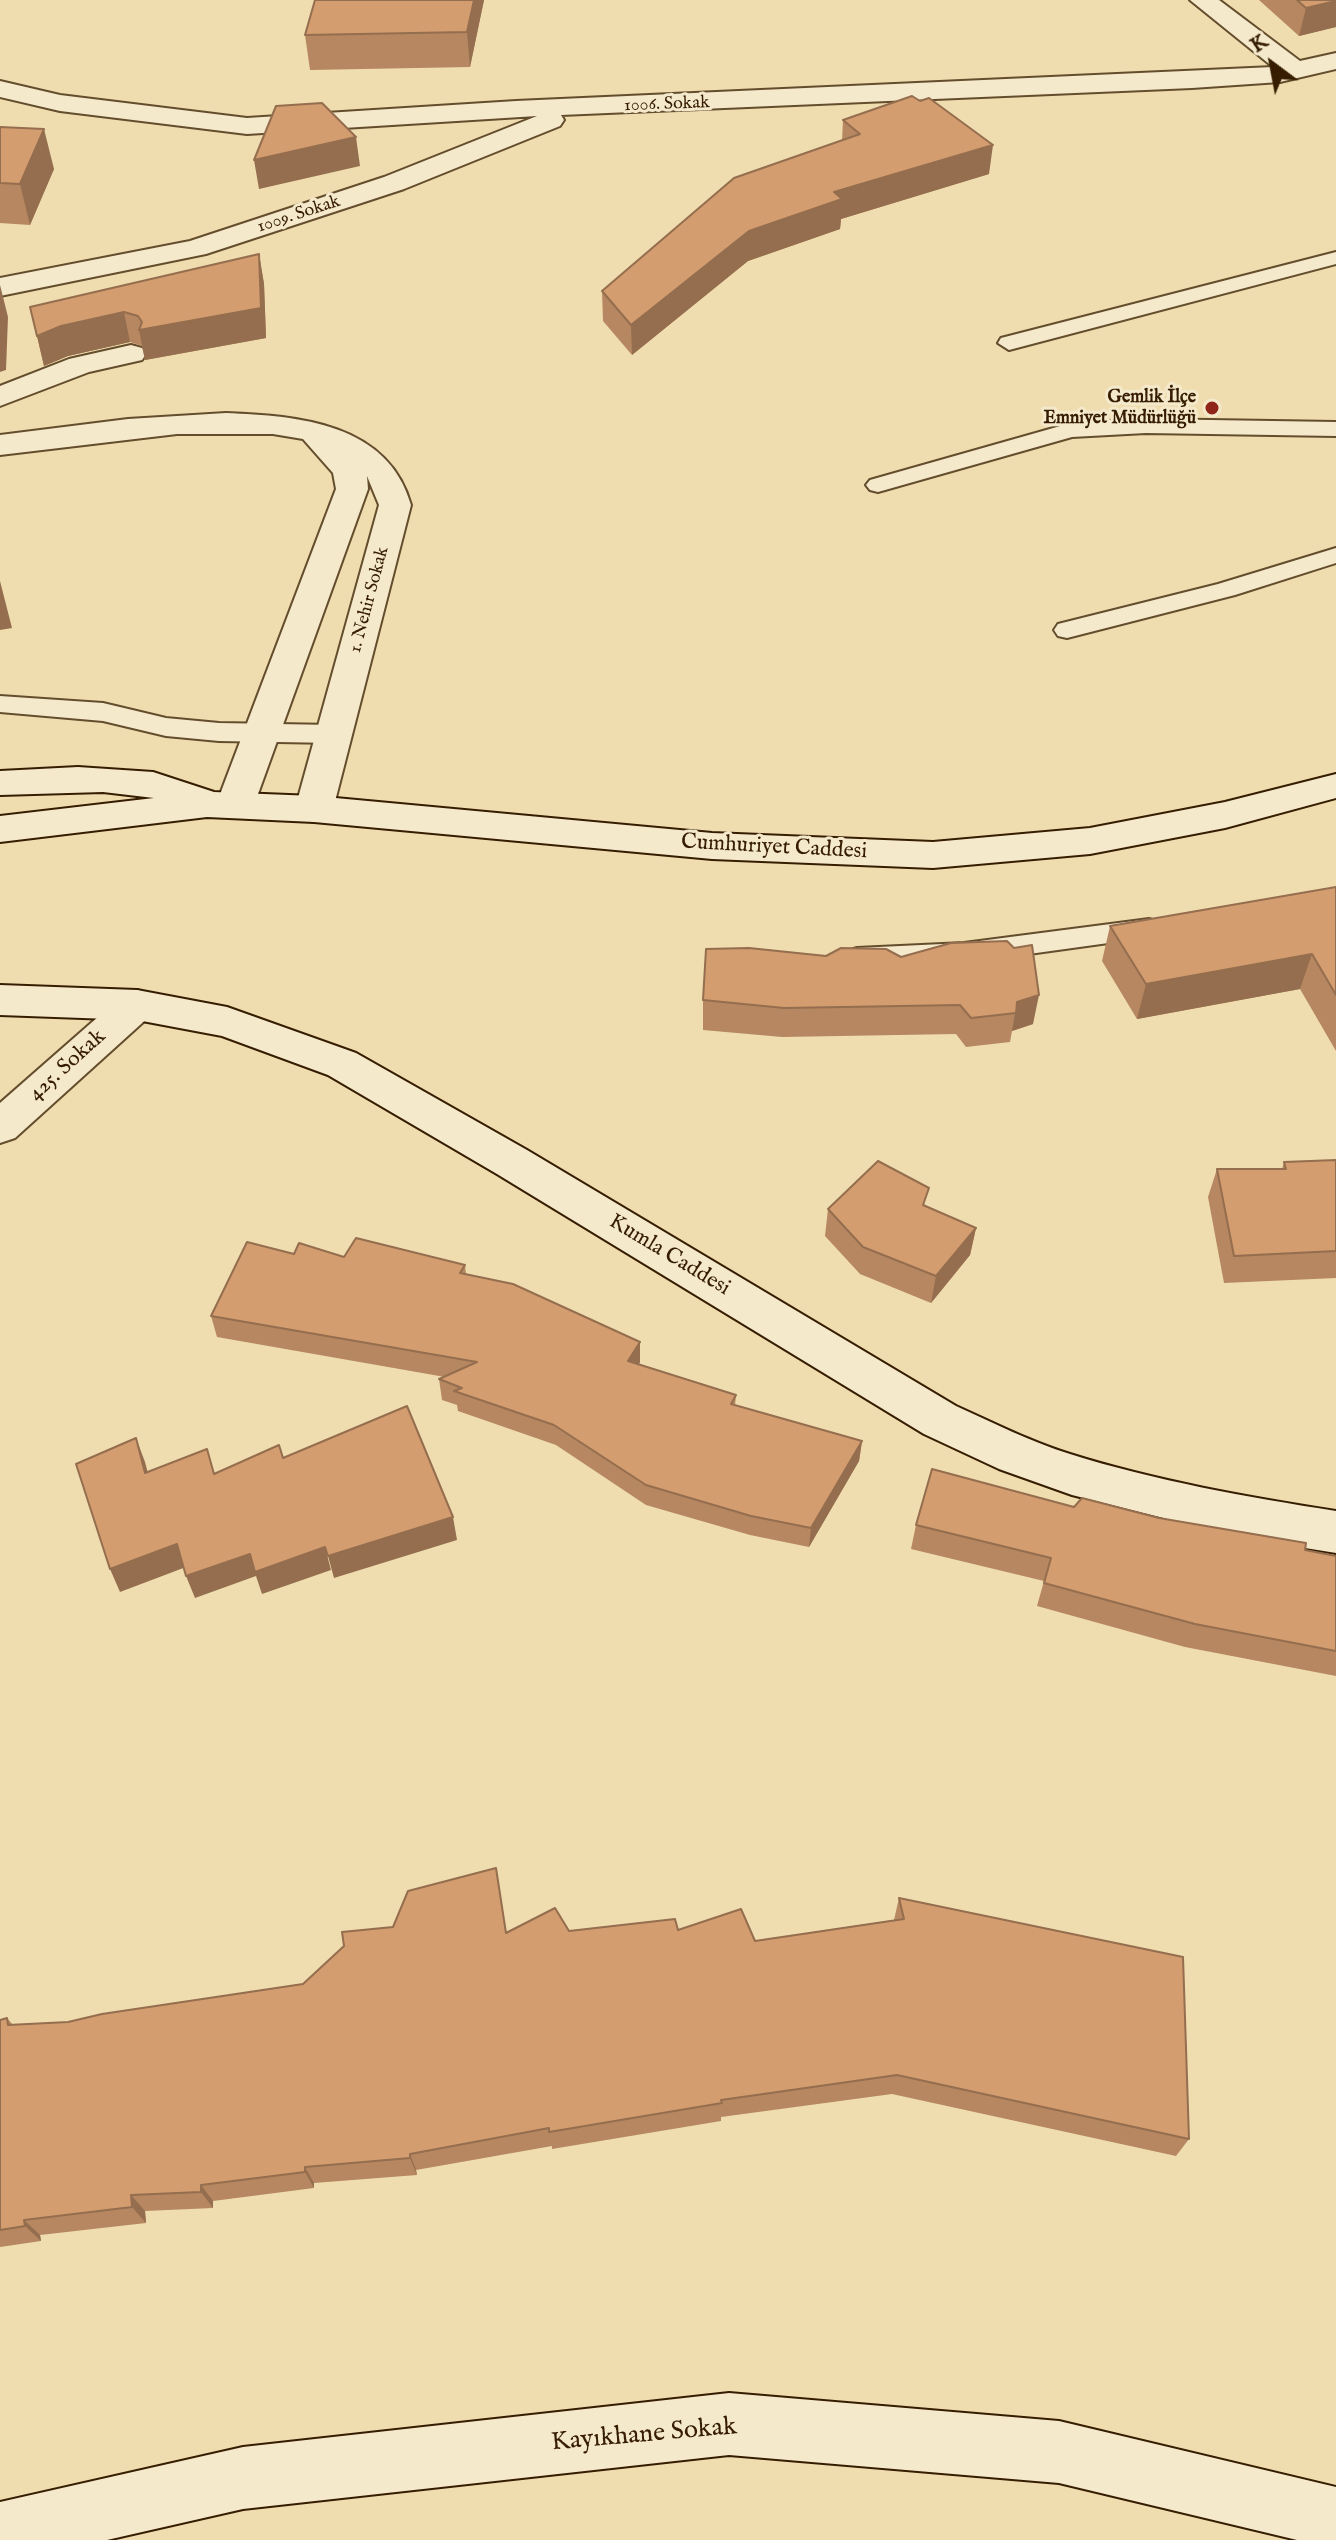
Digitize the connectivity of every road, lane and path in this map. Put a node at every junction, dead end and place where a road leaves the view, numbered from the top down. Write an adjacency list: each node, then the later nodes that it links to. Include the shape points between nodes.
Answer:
1 (1203, 0): 3 (street)
2 (1336, 61): 3 (street, 1006. Sokak)
3 (1296, 70): 5 (street, 1006. Sokak, via 1192,80)
4 (0, 89): 5 (street, 1006. Sokak, via 60,103 247,126)
5 (587, 107): 7 (street, 1009. Sokak, via 394,183 236,236)
6 (1336, 258): 8 (lane)
7 (0, 287)
8 (1009, 343)
9 (131, 354): 10 (street, via 80,365)
10 (0, 397)
11 (1336, 429): 14 (lane, via 1071,430)
12 (312, 431): 13 (street, 1. Nehir Sokak, via 201,423); 18 (street, via 349,471 352,489); 19 (street, 1. Nehir Sokak, via 348,444 378,467 395,505)
13 (0, 445)
14 (878, 485)
15 (1336, 555): 16 (lane, via 1226,590)
16 (1067, 630)
17 (0, 704): 18 (lane, via 103,712 166,727)
18 (262, 733): 19 (lane); 22 (street)
19 (334, 734): 23 (street, 1. Nehir Sokak)
20 (0, 783): 22 (street, via 132,779)
21 (1336, 786): 23 (street, Cumhuriyet Caddesi, via 1225,815 1090,841 933,855 712,846)
22 (221, 805): 23 (street, Cumhuriyet Caddesi); 24 (street)
23 (314, 809)
24 (0, 829)
25 (1175, 924): 26 (lane, via 964,953)
26 (825, 959)
27 (0, 1000): 28 (street, Kumla Caddesi)
28 (137, 1005): 29 (street, 425. Sokak); 30 (street, Kumla Caddesi, via 227,1022 342,1064 940,1420 1016,1455 1072,1475 1229,1514)
29 (0, 1127)
30 (1336, 1532)
31 (1336, 2518): 32 (street, Kayıkhane Sokak, via 1059,2452 729,2424 243,2478)
32 (0, 2533)

